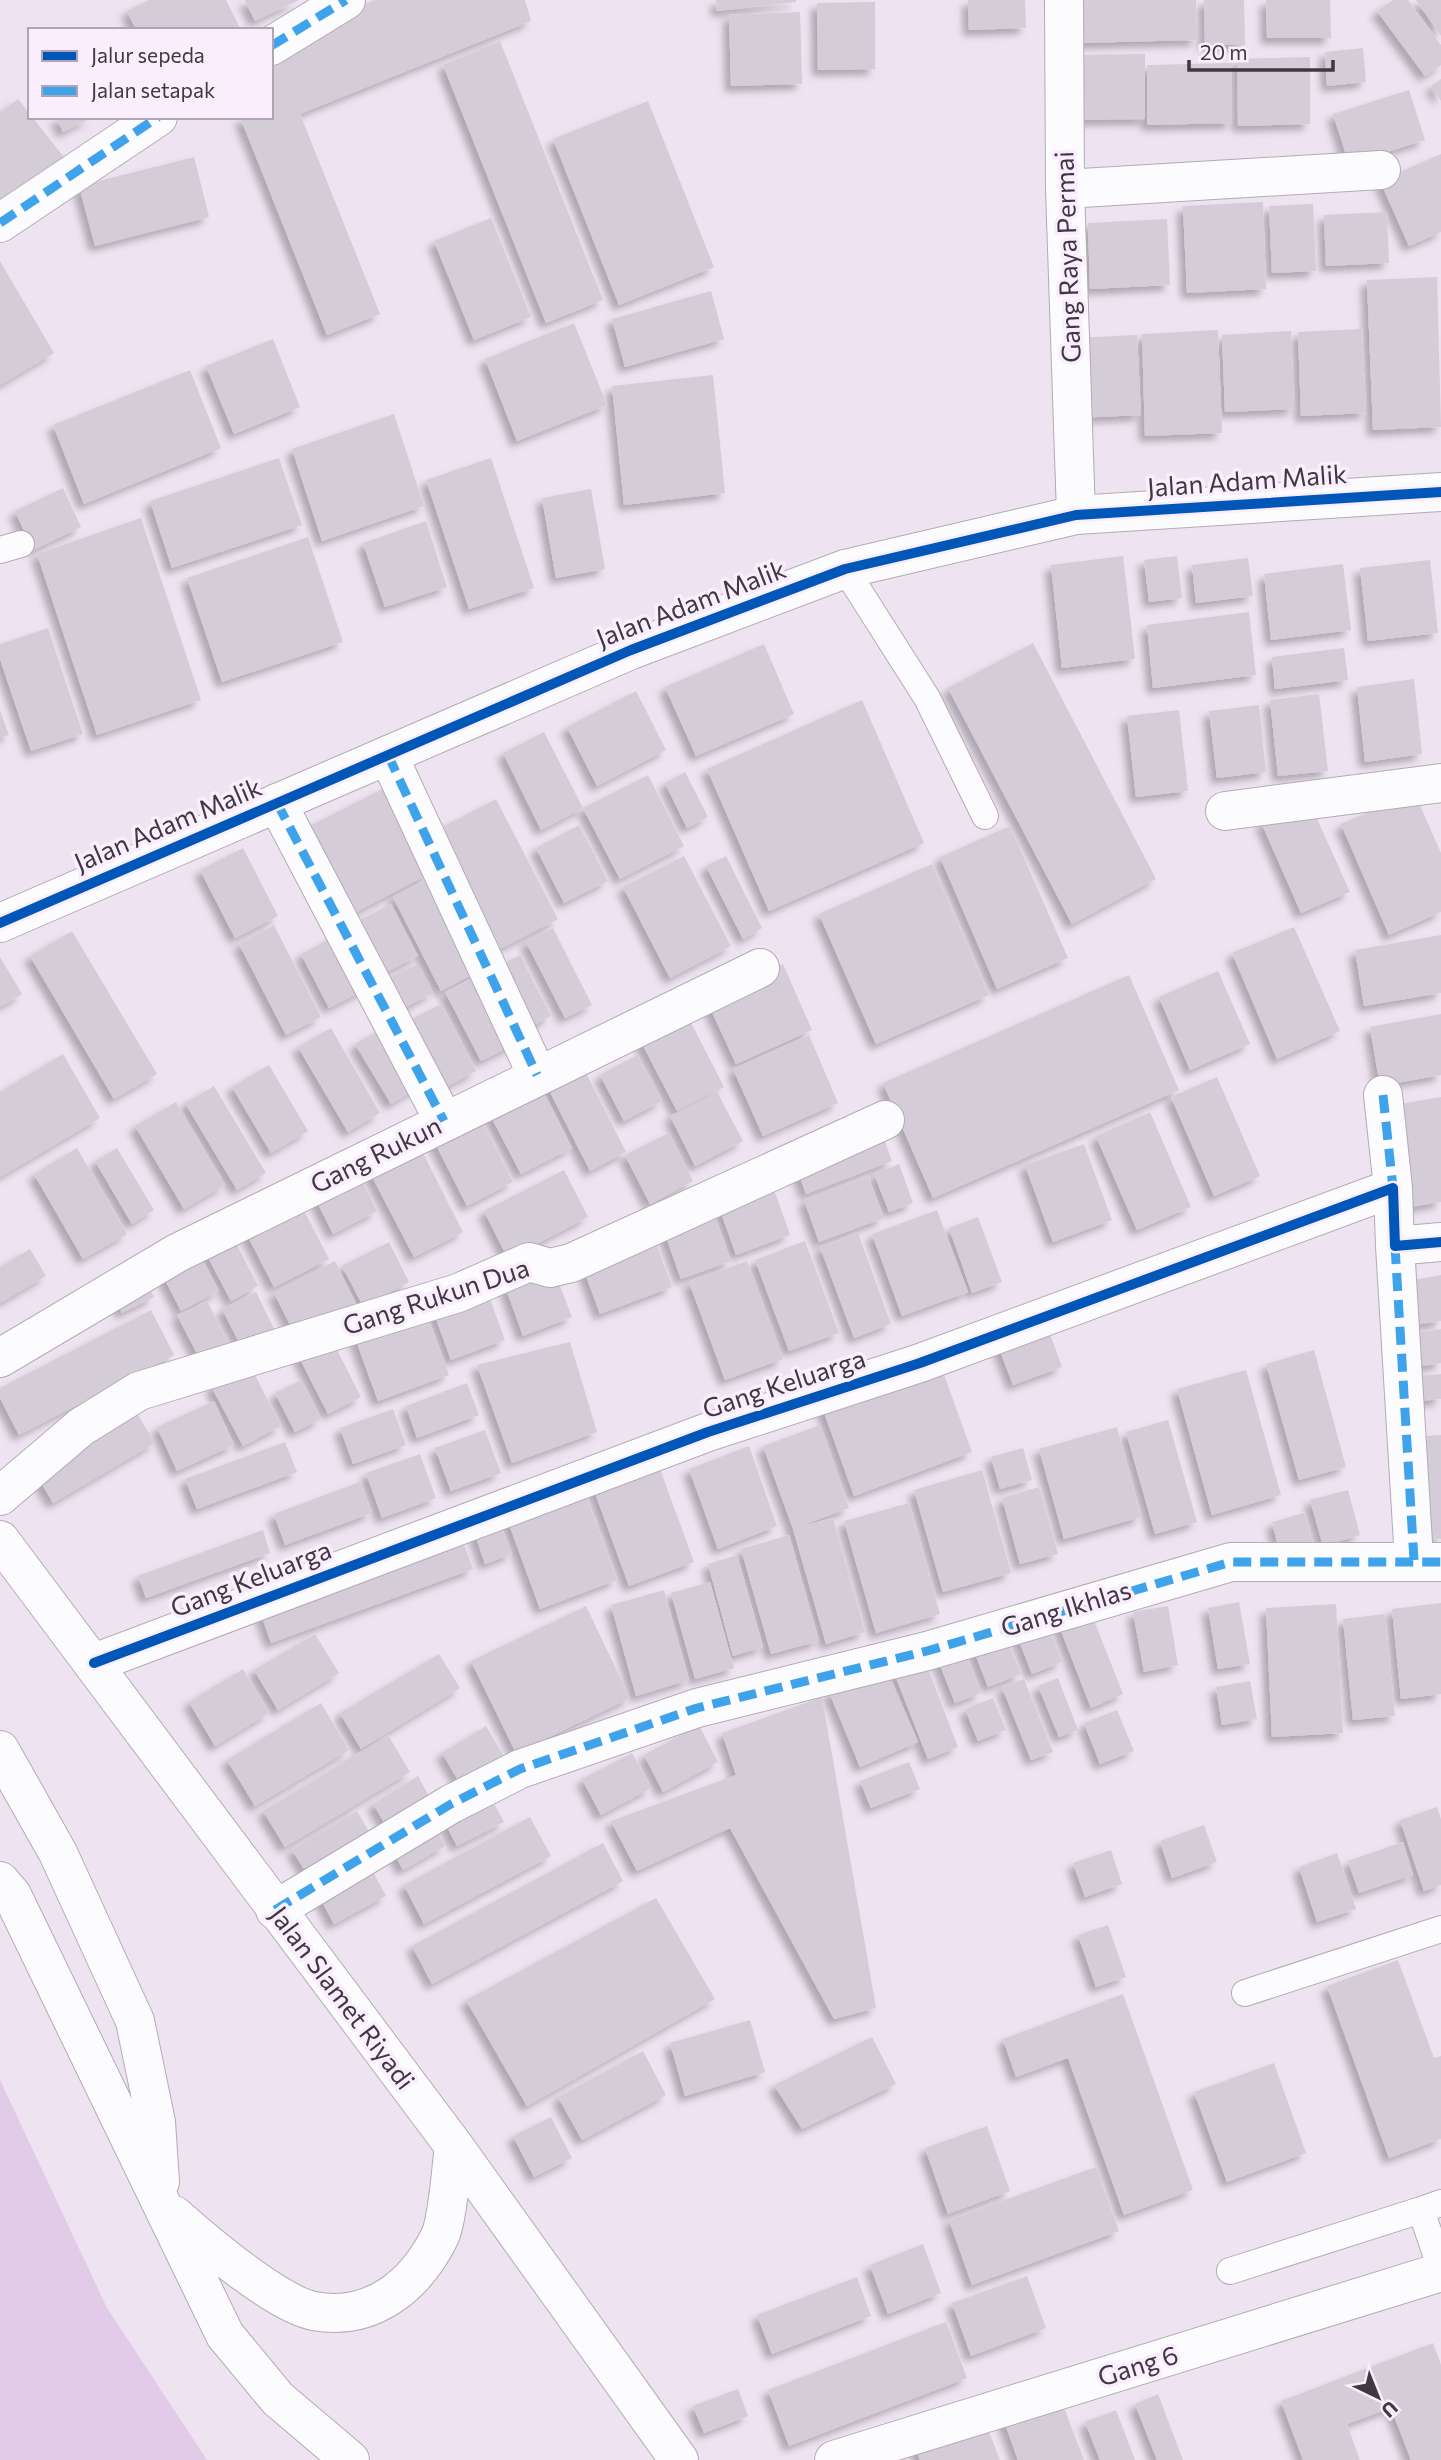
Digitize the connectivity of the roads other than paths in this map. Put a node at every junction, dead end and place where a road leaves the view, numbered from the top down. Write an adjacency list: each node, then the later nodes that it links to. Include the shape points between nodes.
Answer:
1 (346, 0): 3 (main road)
2 (1064, 0): 6 (main road, Gang Raya Permai)
3 (273, 45)
4 (155, 119): 7 (main road)
5 (1381, 170): 6 (main road)
6 (1065, 189): 9 (main road, Gang Raya Permai)
7 (0, 223)
8 (1441, 492): 9 (main road, Jalan Adam Malik)
9 (1076, 514): 10 (main road, Jalan Adam Malik)
10 (845, 569): 11 (main road, Jalan Adam Malik, via 631,650); 15 (lane, via 927,698)
11 (387, 755): 13 (main road, Jalan Adam Malik); 18 (main road)
12 (1441, 783): 14 (main road)
13 (277, 803): 16 (main road, Jalan Adam Malik); 21 (main road)
14 (1225, 811)
15 (985, 817)
16 (0, 923)
17 (760, 968): 18 (main road, Gang Rukun)
18 (537, 1075): 21 (main road, Gang Rukun)
19 (1383, 1095): 22 (main road)
20 (885, 1120): 26 (main road, Gang Rukun Dua, via 571,1264 550,1268 529,1262 458,1293 139,1391 81,1427)
21 (444, 1121): 25 (main road, Gang Rukun, via 177,1253)
22 (1393, 1188): 24 (main road); 29 (main road, Gang Keluarga, via 920,1363 708,1432)
23 (1441, 1242): 24 (main road)
24 (1395, 1247): 28 (main road)
25 (0, 1358)
26 (0, 1496)
27 (0, 1540): 29 (main road, Jalan Slamet Riyadi)
28 (1427, 1561): 32 (main road, Gang Ikhlas, via 1231,1562 927,1651 697,1708 520,1769 450,1804)
29 (94, 1662): 32 (main road, Jalan Slamet Riyadi)
30 (0, 1750): 36 (main road, via 58,1853 135,2021 156,2122)
31 (0, 1881): 36 (main road, via 12,1895)
32 (275, 1910): 35 (main road, Jalan Slamet Riyadi)
33 (1441, 1929): 34 (lane)
34 (1245, 1993)
35 (454, 2146): 36 (main road, via 441,2234 409,2283 379,2305 340,2313 312,2311 275,2292 209,2246); 41 (main road, Jalan Slamet Riyadi)
36 (162, 2205): 40 (main road, via 225,2335 278,2399)
37 (1431, 2207): 38 (lane); 39 (lane)
38 (1230, 2271)
39 (1441, 2271): 42 (main road, Gang 6)
40 (350, 2460)
41 (679, 2460)
42 (834, 2460)

